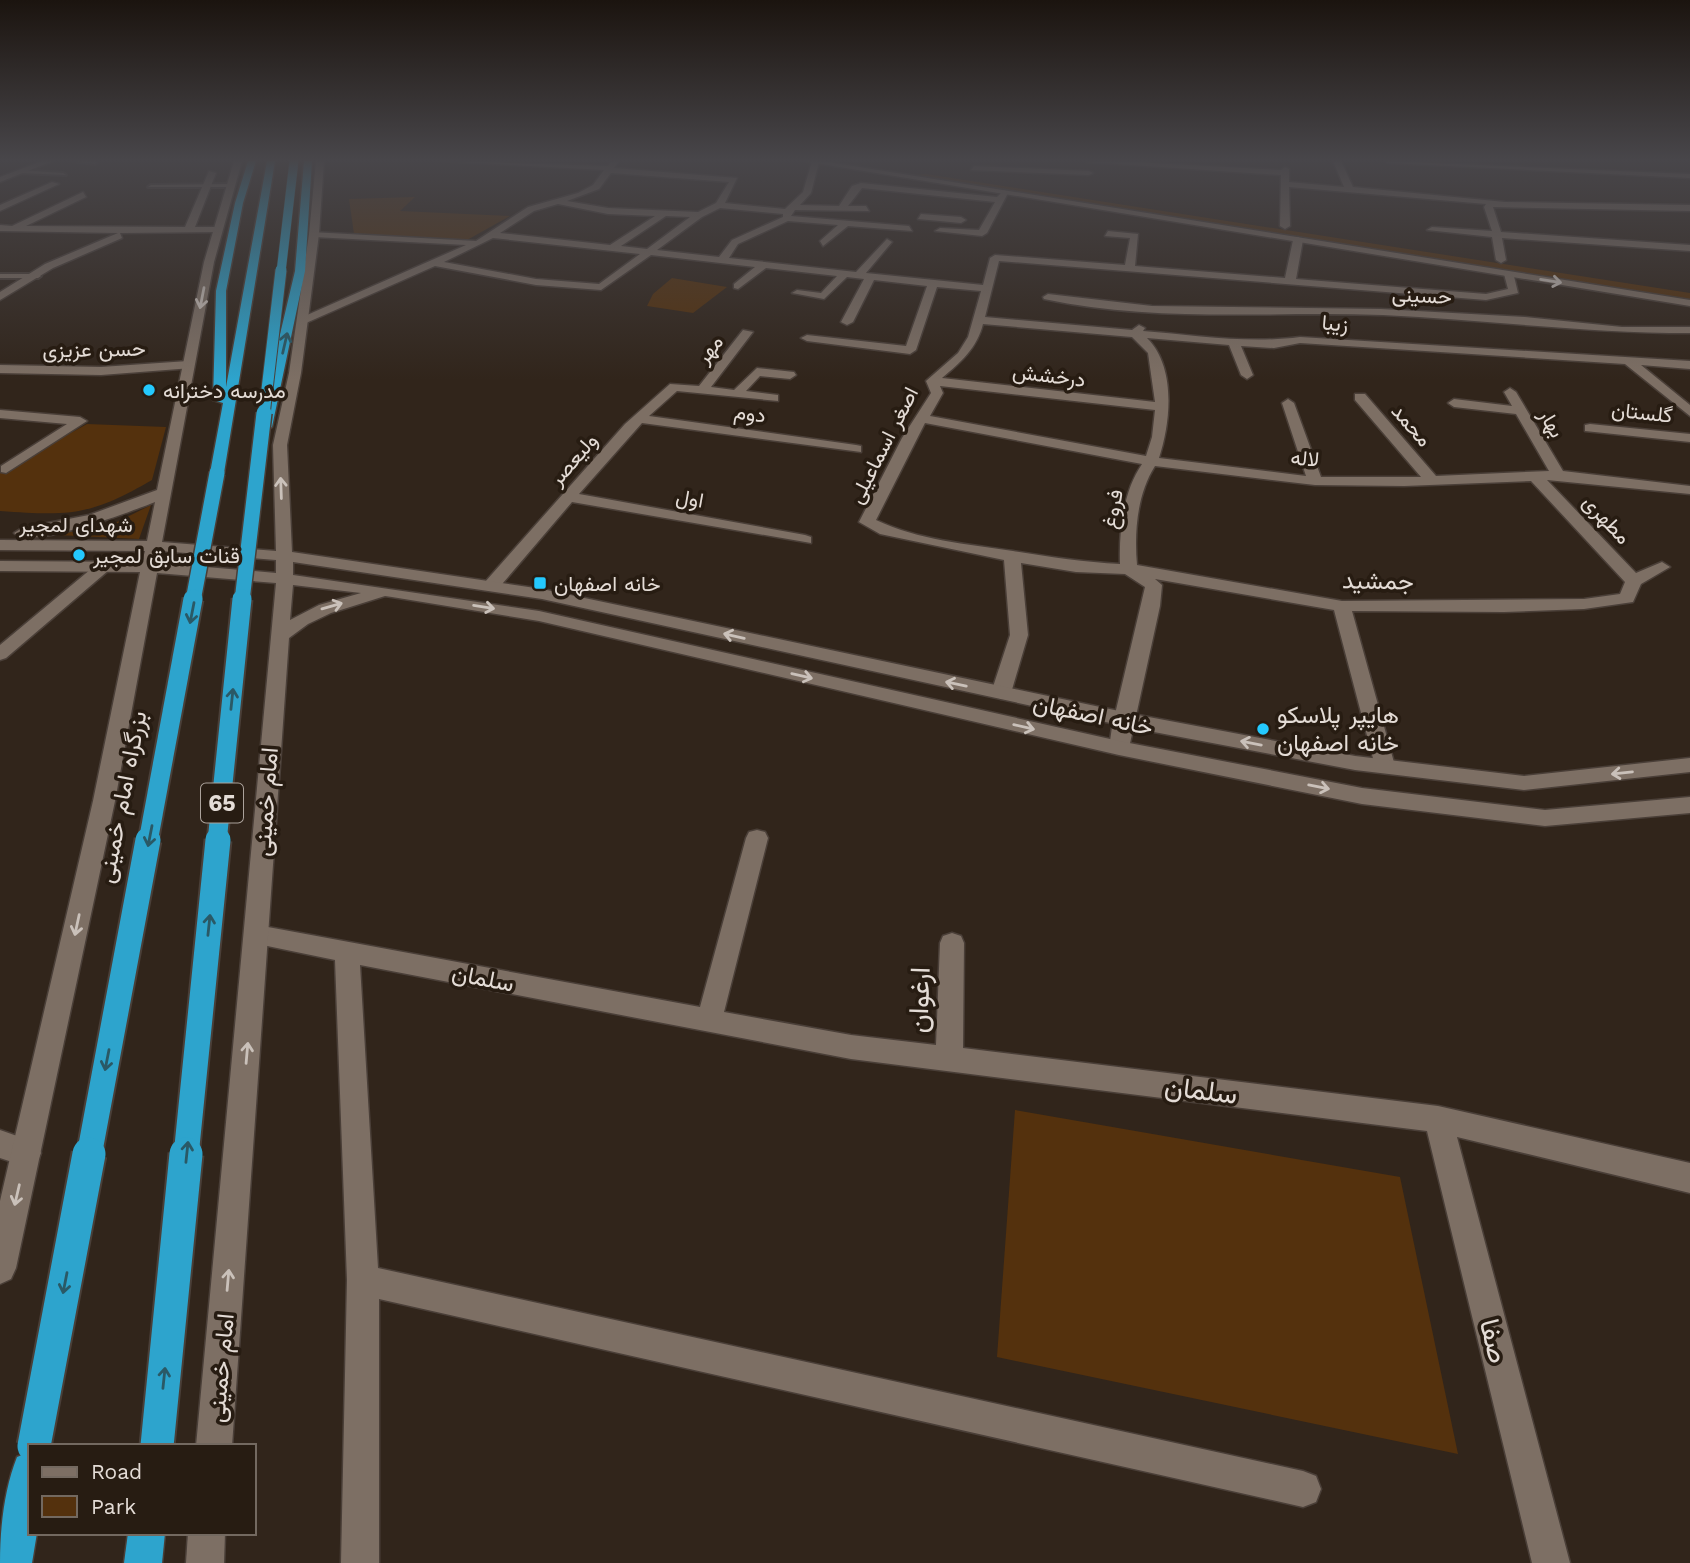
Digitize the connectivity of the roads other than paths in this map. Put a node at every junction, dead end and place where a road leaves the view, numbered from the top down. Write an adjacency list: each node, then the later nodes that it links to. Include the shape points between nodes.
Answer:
1 (123, 234): 35 (street, via 49,266)
2 (218, 234): 55 (street, one-way to 55)
3 (233, 234): 80 (highway, via 221,291)
4 (258, 234): 80 (highway, بزرگراه امام خمینی)
5 (285, 234): 77 (highway, 65, bridge)
6 (303, 234): 77 (highway, one-way to 6, via 300,271)
7 (314, 234): 20 (street); 47 (street, امام خمینی)
8 (633, 234): 22 (street)
9 (673, 234): 24 (street)
10 (749, 234): 26 (street, via 735,242)
11 (833, 234): 21 (street)
12 (1108, 234): 31 (street, via 1135,236)
13 (1256, 234): 18 (street)
14 (1333, 234): 17 (street)
15 (1497, 234): 23 (street); 27 (street)
16 (492, 235): 20 (street); 22 (street)
17 (1339, 235)
18 (1298, 240): 33 (street); 37 (street)
19 (887, 242): 36 (street)
20 (479, 243): 29 (street)
21 (823, 243)
22 (612, 248): 24 (street)
23 (1690, 248)
24 (649, 252): 26 (street); 29 (street, via 601,287 536,282)
25 (1487, 258): 27 (street)
26 (722, 260): 30 (street)
27 (1501, 260): 28 (street)
28 (1512, 262)
29 (434, 263): 47 (street)
30 (763, 265): 32 (street); 39 (street)
31 (1130, 268): 37 (street, اصغر اسماعیلی); 40 (street, اصغر اسماعیلی, via 995,258)
32 (844, 274): 36 (street); 41 (street, via 824,296)
33 (1508, 274): 37 (street, اصغر اسماعیلی, via 1514,291 1486,297); 44 (street, one-way to 44)
34 (0, 275): 35 (lane)
35 (38, 276): 42 (street)
36 (864, 276): 38 (street); 48 (street)
37 (1287, 282)
38 (933, 284): 40 (street); 52 (street, via 910,350)
39 (738, 286)
40 (987, 289): 46 (street, اصغر اسماعیلی)
41 (797, 293)
42 (1, 296)
43 (1048, 297): 45 (street, حسینی)
44 (1690, 303)
45 (1152, 309): 49 (street, حسینی, via 1381,312 1622,330); 51 (street)
46 (977, 320): 51 (street, زیبا); 60 (street, اصغر اسماعیلی, via 974,337 962,355)
47 (302, 321): 88 (street, امام خمینی, one-way to 47, via 280,445)
48 (847, 322)
49 (1690, 330)
50 (747, 332): 61 (street, مهر)
51 (1135, 332): 53 (street, زیبا); 68 (street, فروغ, via 1154,352)
52 (807, 338)
53 (1234, 342): 54 (street, زیبا, via 1300,340); 59 (street)
54 (1629, 362): 56 (street, زیبا); 70 (street)
55 (188, 365): 57 (street, حسن عزیزی, via 101,371); 86 (street)
56 (1690, 365)
57 (0, 369)
58 (790, 375): 63 (street, via 757,372)
59 (1247, 375)
60 (932, 381): 68 (street, درخشش); 72 (street, اصغر اسماعیلی, via 937,393)
61 (702, 390): 63 (street, ولیعصر); 73 (street, ولیعصر, via 674,387)
62 (1510, 392): 69 (street, بهار)
63 (737, 394): 65 (street, ولیعصر)
64 (1360, 397): 84 (street, محمد)
65 (774, 398)
66 (1288, 403): 83 (street)
67 (1454, 403): 69 (street)
68 (1162, 407): 78 (street, فروغ)
69 (1521, 411): 81 (street, بهار)
70 (1690, 412)
71 (0, 414): 79 (street, via 80,421)
72 (922, 418): 78 (street, لاله); 94 (street, اصغر اسماعیلی, via 867,522 943,545)
73 (639, 419): 76 (street, دوم); 87 (street, ولیعصر)
74 (1590, 428): 75 (street, گلستان)
75 (1690, 439)
76 (856, 449)
77 (259, 457): 127 (highway, 65, one-way to 77, bridge)
78 (1151, 461): 83 (street, لاله); 99 (street, فروغ, via 1136,492 1127,538)
79 (6, 469)
80 (217, 473): 126 (highway, بزرگراه امام خمینی, one-way to 126, bridge)
81 (1558, 475): 82 (street, لاله); 85 (street, لاله)
82 (1535, 476): 84 (street, لاله); 103 (street, مطهری)
83 (1315, 481): 84 (street, لاله)
84 (1432, 481)
85 (1690, 490)
86 (163, 492): 89 (street, via 104,518 63,529); 92 (street)
87 (568, 498): 90 (street, اول); 102 (street, ولیعصر)
88 (283, 529): 93 (street, امام خمینی); 95 (street, via 305,552)
89 (0, 535)
90 (805, 540)
91 (0, 545): 92 (street, شهدای لمجیر)
92 (150, 556): 93 (street, خانه اصفهان); 97 (street, شهدای لمجیر); 100 (street, خانه اصفهان); 122 (street, one-way to 122, via 104,801)
93 (284, 556): 95 (street, خانه اصفهان); 100 (street, امام خمینی)
94 (1012, 556): 99 (street, اصغر اسماعیلی, via 1076,567); 109 (street, via 1019,635)
95 (330, 563): 101 (street, خانه اصفهان)
96 (0, 566): 97 (street, شهدای لمجیر)
97 (103, 567): 108 (street)
98 (1662, 567): 103 (street)
99 (1129, 569): 106 (street, جمشید); 110 (street, via 1154,585)
100 (285, 579): 104 (street, خانه اصفهان); 107 (street, امام خمینی)
101 (452, 580): 102 (street, خانه اصفهان); 105 (street)
102 (491, 586): 109 (street, خانه اصفهان, one-way to 102)
103 (1631, 589): 106 (street, جمشید, via 1557,605)
104 (392, 592): 105 (street, خانه اصفهان); 107 (street, one-way to 104, via 295,621 317,610)
105 (435, 599): 111 (street, خانه اصفهان, one-way to 111, via 539,616)
106 (1342, 606): 113 (street)
107 (280, 637): 116 (street, امام خمینی)
108 (0, 654)
109 (1001, 694): 110 (street, خانه اصفهان)
110 (1122, 719): 111 (street); 113 (street, خانه اصفهان, one-way to 110)
111 (1119, 748): 114 (street, خانه اصفهان, one-way to 114, via 1362,796 1545,818)
112 (1690, 765): 113 (street, خانه اصفهان, one-way to 113, via 1524,783)
113 (1385, 766)
114 (1690, 805)
115 (757, 838): 119 (street)
116 (257, 935): 118 (street, سلمان); 128 (street, امام خمینی, one-way to 116)
117 (953, 943): 120 (street, ارغوان)
118 (347, 953): 119 (street, سلمان); 125 (street)
119 (709, 1020): 120 (street, سلمان, via 851,1047)
120 (949, 1059): 121 (street, سلمان)
121 (1437, 1119): 123 (street, سلمان); 137 (street, صفا)
122 (13, 1148): 124 (street, one-way to 124)
123 (1690, 1178)
124 (0, 1268)
125 (363, 1280): 130 (street); 136 (street)
126 (34, 1444)
127 (157, 1444)
128 (214, 1444)
129 (28, 1481): 133 (highway)
130 (1303, 1489)
131 (147, 1535): 134 (highway)
132 (207, 1535): 135 (street)
133 (13, 1563)
134 (144, 1563)
135 (205, 1563)
136 (360, 1563)
137 (1551, 1563)

